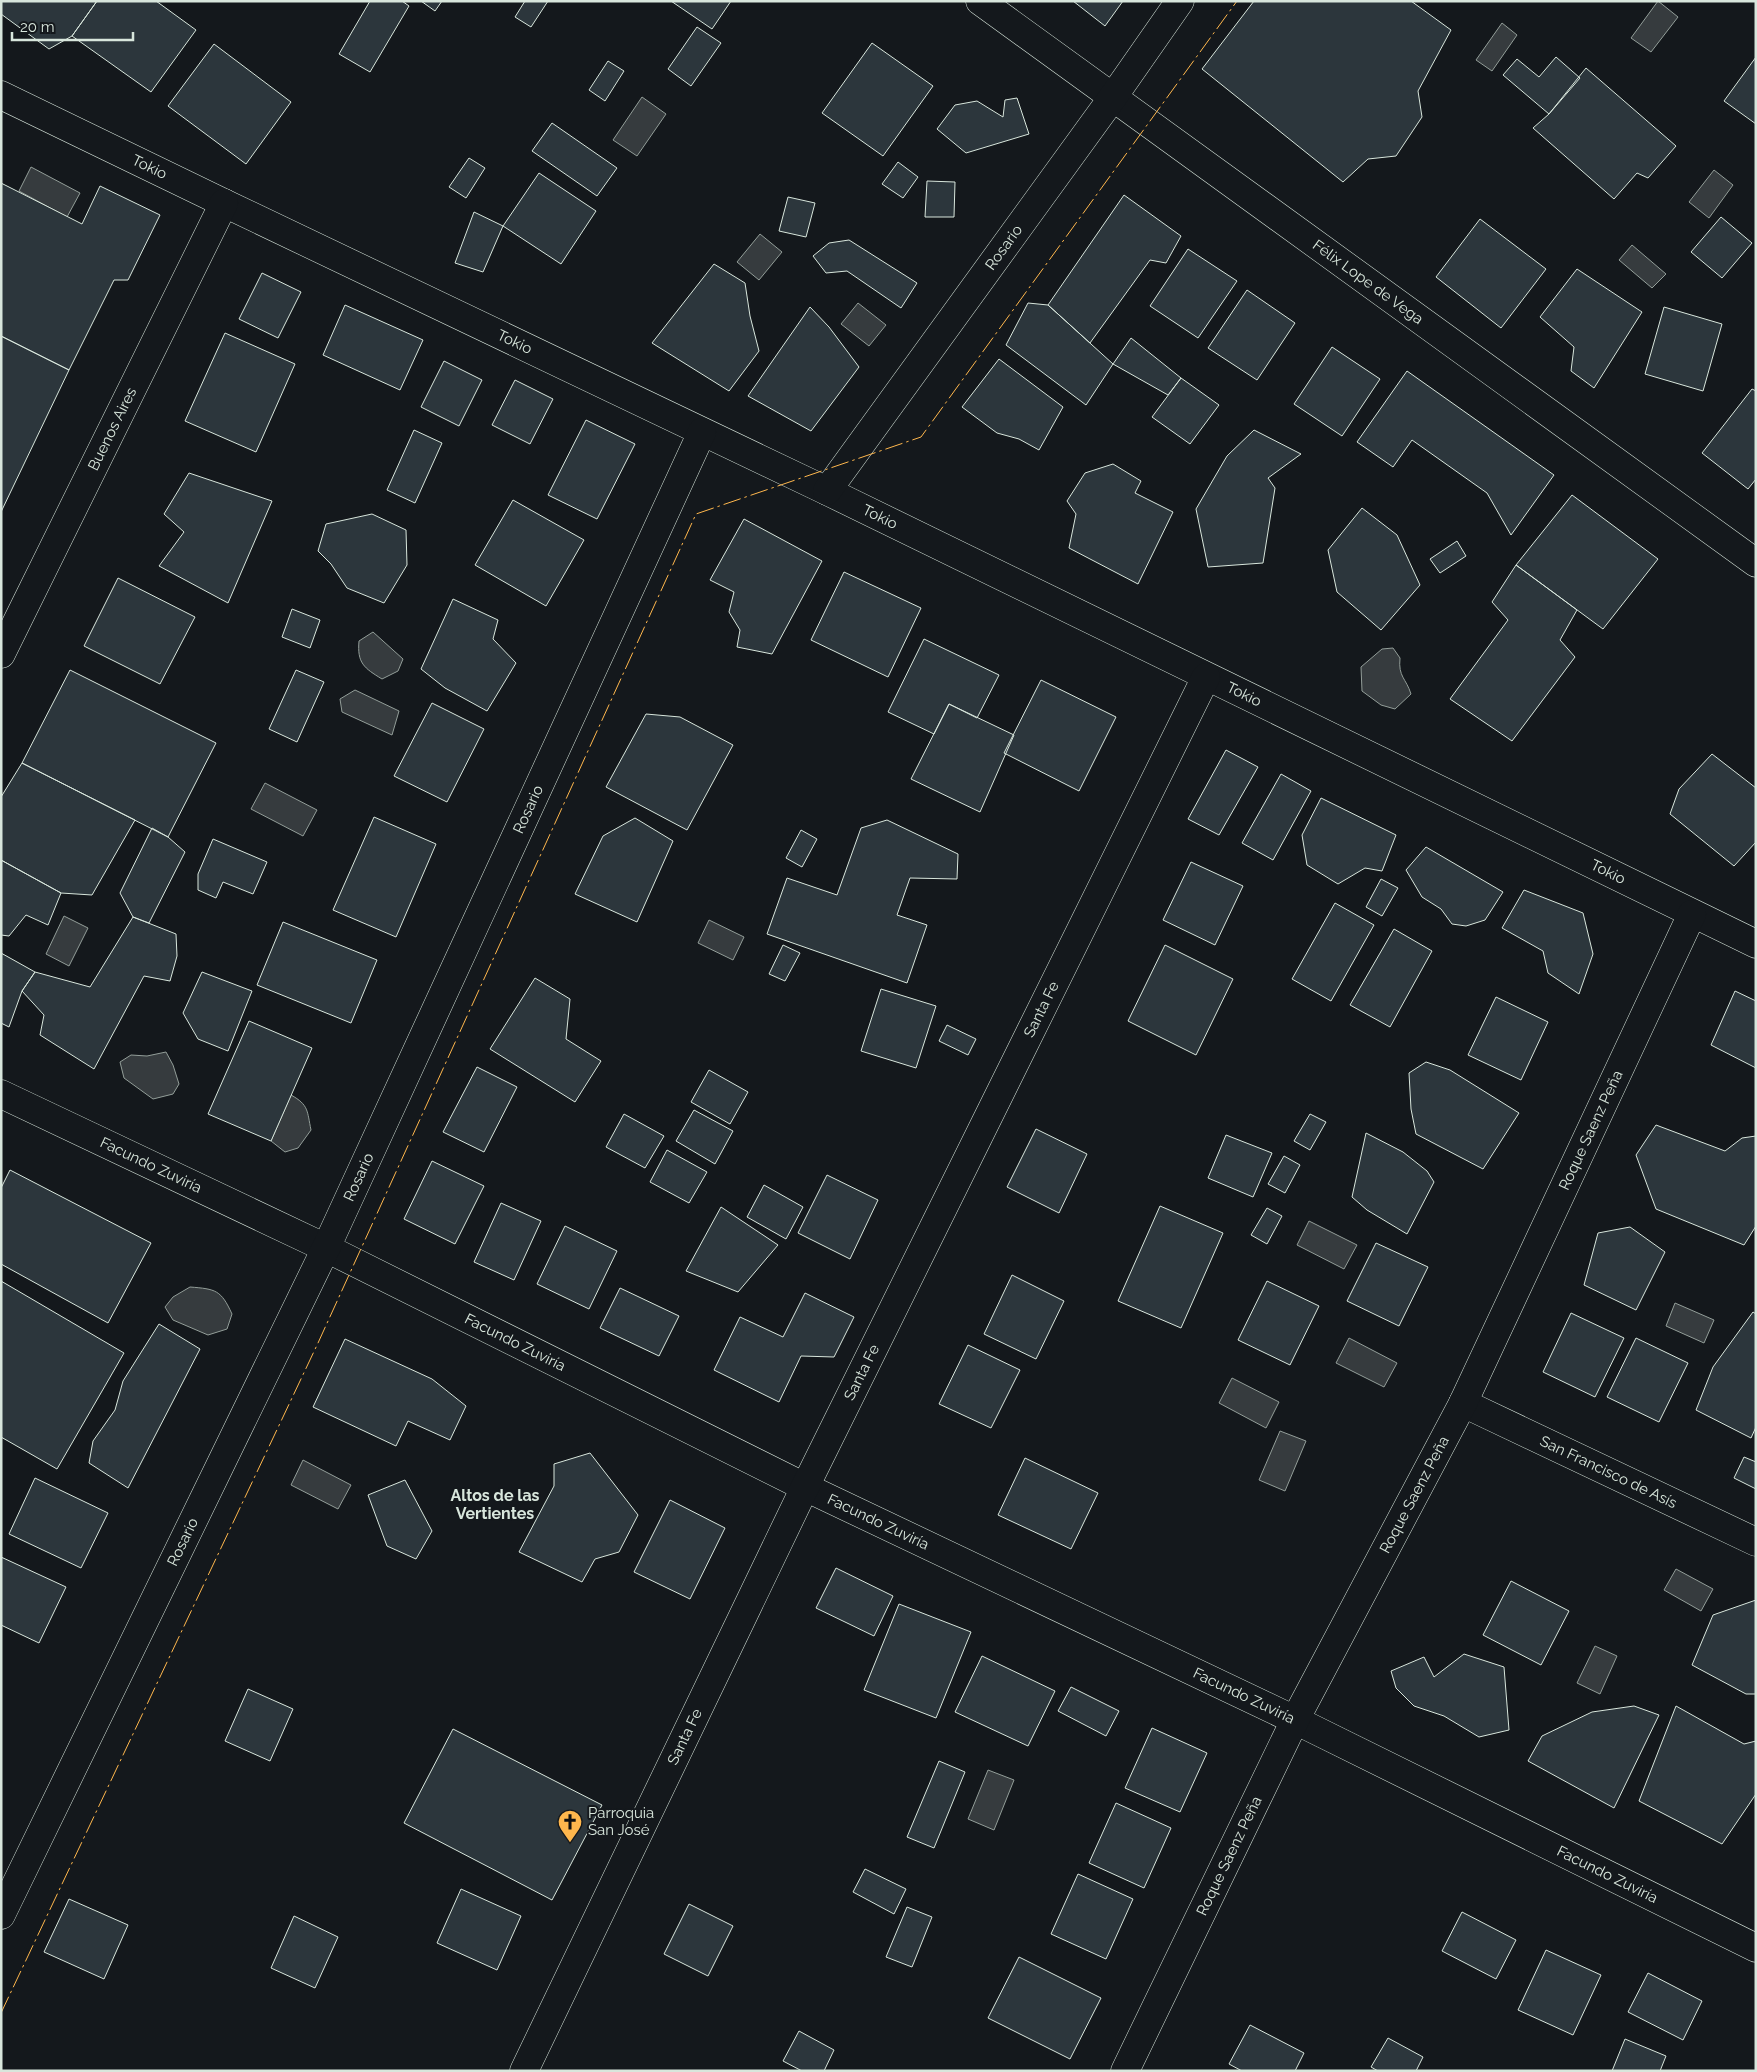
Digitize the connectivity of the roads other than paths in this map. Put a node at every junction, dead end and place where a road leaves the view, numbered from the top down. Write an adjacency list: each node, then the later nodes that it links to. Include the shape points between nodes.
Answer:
1 (980, 1): 4 (street, Félix Lope de Vega)
2 (1180, 1): 4 (street, Rosario)
3 (1, 95): 5 (street, Tokio)
4 (1114, 97): 7 (street, Rosario); 8 (street, Félix Lope de Vega)
5 (224, 204): 6 (street, Tokio); 9 (street, Buenos Aires)
6 (702, 432): 7 (street, Tokio); 14 (street, Rosario)
7 (827, 491): 10 (street, Tokio)
8 (1756, 564)
9 (1, 654)
10 (1206, 677): 11 (street, Tokio); 16 (street, Santa Fe)
11 (1692, 914): 12 (street, Tokio); 15 (street, Roque Saenz Peña)
12 (1756, 944)
13 (1, 1094): 14 (street, Facundo Zuviría)
14 (326, 1248): 16 (street, Facundo Zuviría); 19 (street, Rosario)
15 (1463, 1403): 17 (street, San Francisco de Asís); 18 (street, Roque Saenz Peña)
16 (805, 1487): 18 (street, Facundo Zuviría); 21 (street, Santa Fe)
17 (1756, 1542)
18 (1295, 1720): 20 (street, Facundo Zuviría); 22 (street, Roque Saenz Peña)
19 (1, 1915)
20 (1756, 1948)
21 (524, 2071)
22 (1125, 2071)

